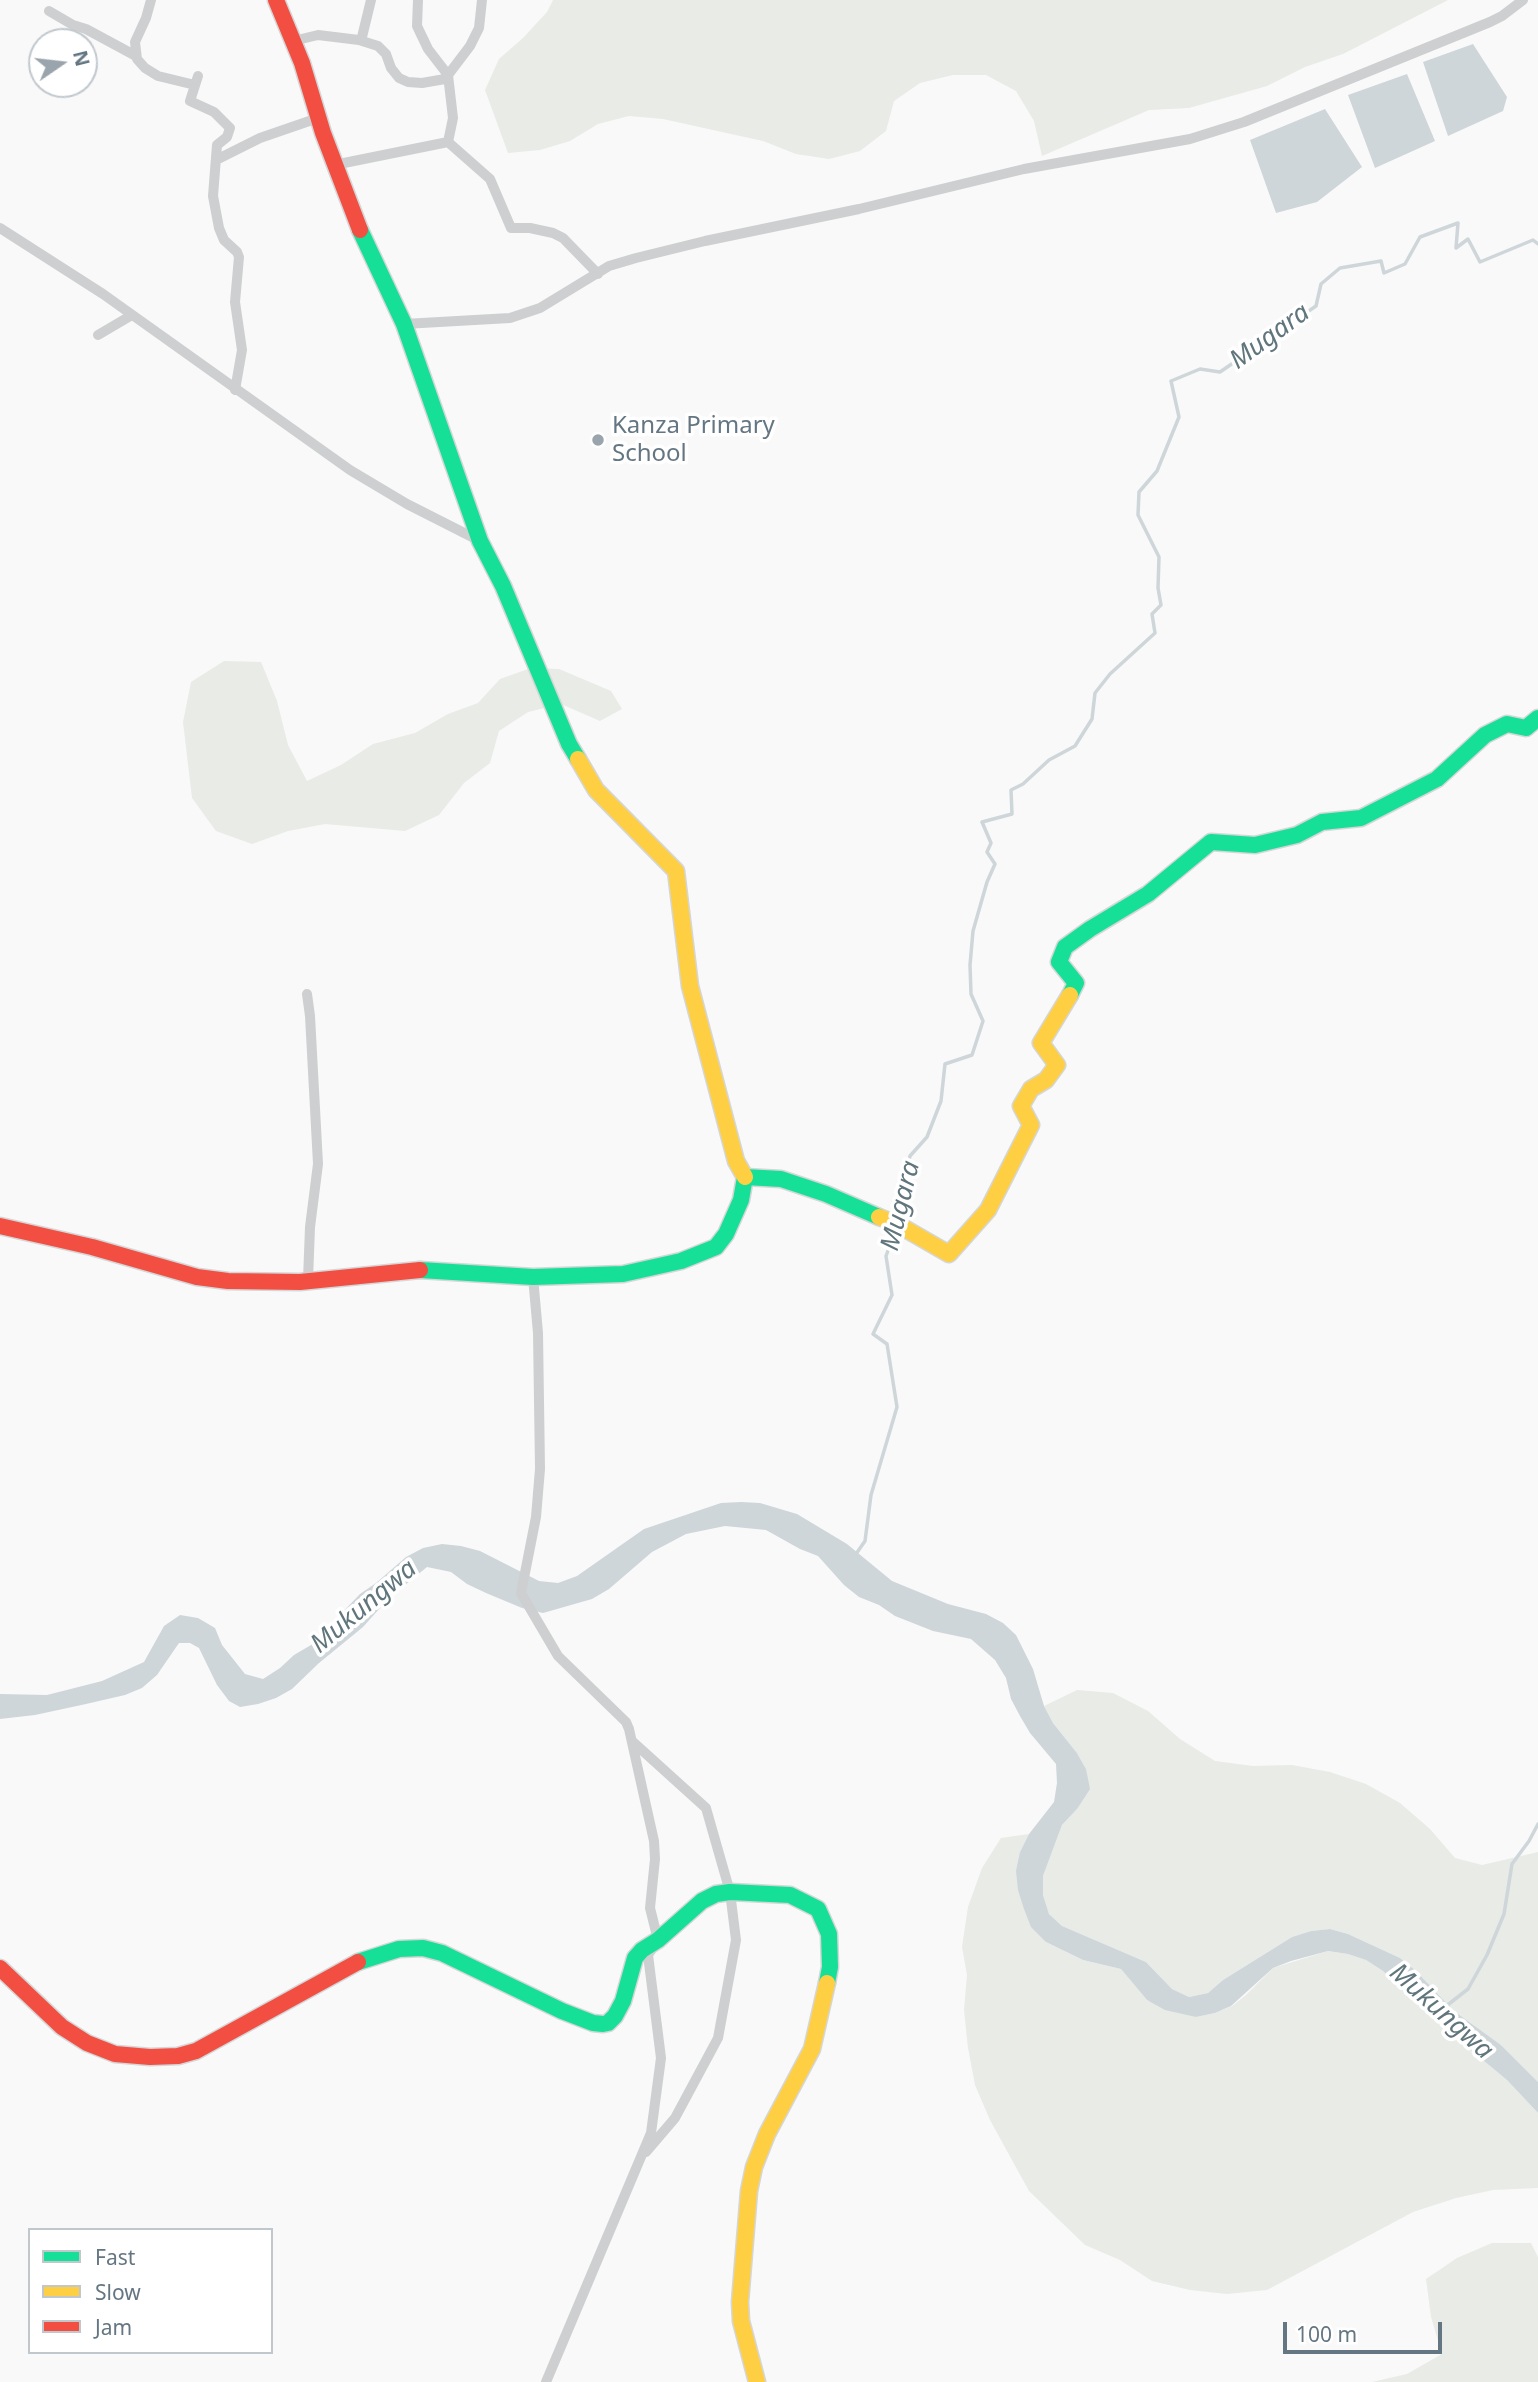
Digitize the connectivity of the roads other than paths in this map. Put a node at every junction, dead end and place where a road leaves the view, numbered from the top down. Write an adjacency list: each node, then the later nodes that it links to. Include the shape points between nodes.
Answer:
1 (151, 0): 10 (street, via 135,42)
2 (276, 0): 9 (street)
3 (371, 0): 8 (street)
4 (418, 0): 11 (street, via 417,26)
5 (482, 0): 11 (street, via 479,28)
6 (1523, 0): 17 (street, via 1490,22 1244,122 1190,139 1024,169 705,241 609,266)
7 (49, 11): 10 (street)
8 (359, 40): 9 (street, via 318,35); 11 (street, via 378,46 399,78 408,82)
9 (293, 41): 12 (street)
10 (136, 55): 14 (street, via 158,76 196,80 190,102 214,112 230,128 217,145)
11 (448, 75): 13 (street, via 453,118)
12 (318, 118): 14 (street, via 260,138); 15 (street)
13 (448, 142): 15 (street); 17 (street, via 490,179 511,228 530,228 563,238)
14 (216, 160): 21 (street, via 216,221 240,263 235,302 242,350)
15 (334, 164): 19 (street)
16 (0, 228): 18 (street)
17 (598, 274): 19 (street, via 540,308 510,318)
18 (132, 315): 20 (street); 21 (street)
19 (404, 324): 22 (street)
20 (98, 335)
21 (235, 390): 22 (street, via 350,470)
22 (480, 541): 25 (street, via 590,783 676,871 690,986 736,1161)
23 (1538, 718): 25 (street, via 1526,728 1507,724 1485,735 1437,779 1361,818 1322,822 1297,835 1255,845 1211,842 1148,894 1065,947 1059,962 1076,984 1041,1042 1057,1065 1046,1080 1031,1089 1021,1106 1031,1125 988,1210 949,1254 897,1224 826,1194 781,1179)
24 (307, 994): 28 (street, via 318,1164)
25 (745, 1177): 27 (street, via 726,1234 708,1251 623,1274)
26 (0, 1226): 28 (street, via 197,1277)
27 (533, 1277): 28 (street, via 412,1270); 29 (street, via 540,1469 521,1593 558,1656 626,1722)
28 (308, 1280)
29 (633, 1742): 30 (street, via 706,1808); 31 (street, via 654,1841 650,1909)
30 (730, 1892): 31 (street, via 702,1901); 33 (street, via 736,1940 718,2038 675,2118); 35 (street, via 790,1895 818,1909 829,1934 831,1955 812,2049 767,2134 749,2191 740,2302)
31 (657, 1940): 32 (street, via 635,1958 623,2001 608,2023 593,2023 562,2011 423,1948 360,1961 222,2039 178,2056 115,2054 87,2043 62,2027); 33 (street, via 648,1955 662,2058 651,2133)
32 (0, 1968)
33 (638, 2163): 34 (street)
34 (546, 2382)
35 (757, 2382)

